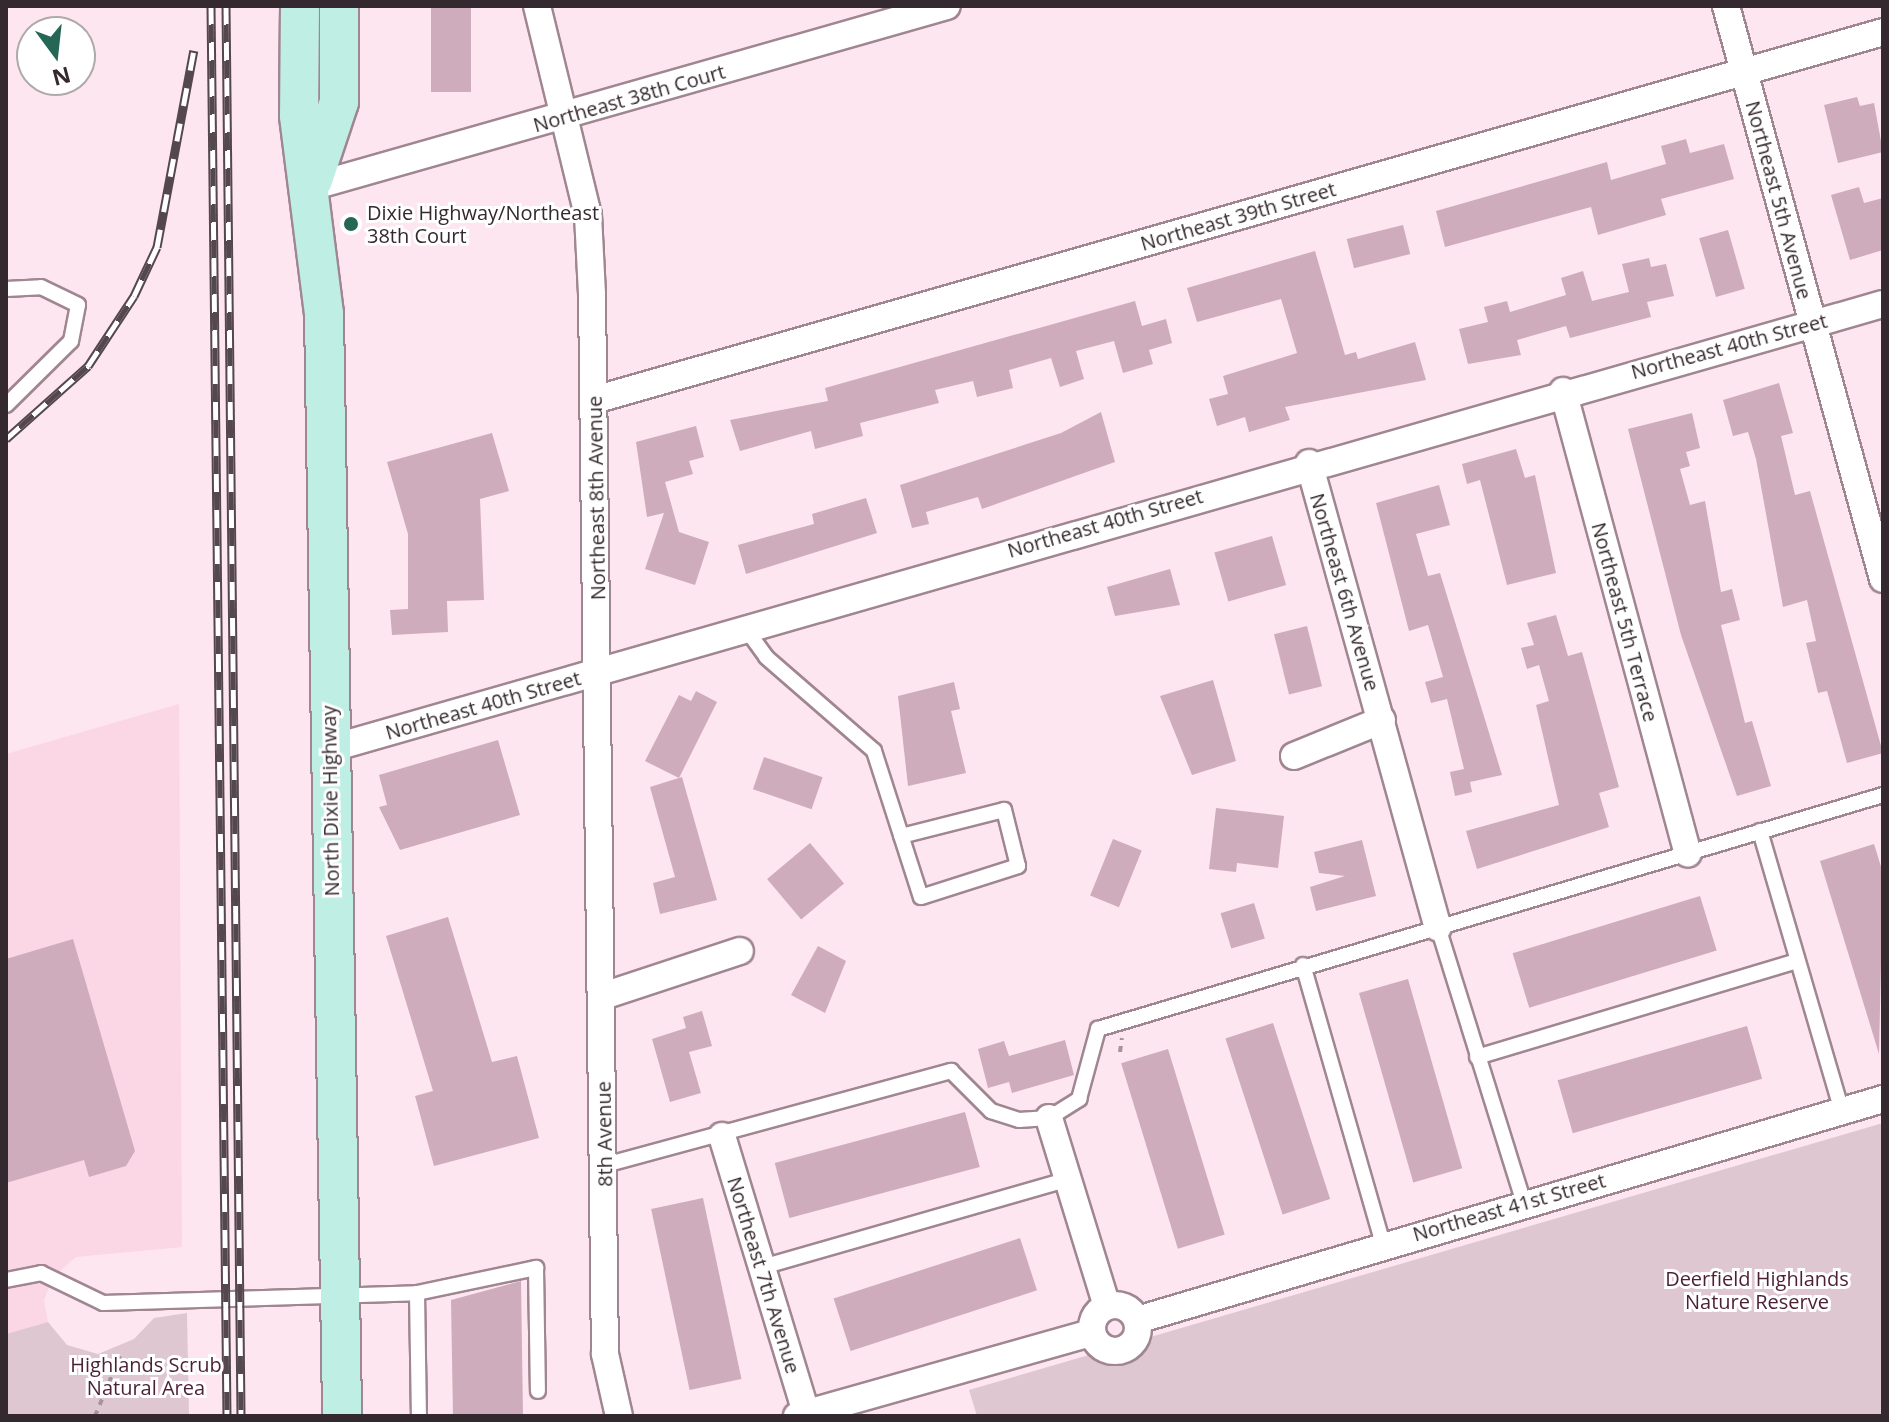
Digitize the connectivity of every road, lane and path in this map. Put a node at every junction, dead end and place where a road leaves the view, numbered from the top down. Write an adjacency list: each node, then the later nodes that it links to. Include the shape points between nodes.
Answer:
1 (300, 6): 9 (main road, North Dixie Highway, via 299,116)
2 (339, 6): 9 (main road, North Dixie Highway, via 339,102)
3 (537, 6): 8 (street, Northeast 8th Avenue)
4 (947, 6): 8 (street, Northeast 38th Court)
5 (1726, 6): 7 (street, Northeast 5th Avenue)
6 (1883, 32): 7 (street, Northeast 39th Street)
7 (1744, 71): 12 (street, Northeast 5th Avenue); 14 (street, Northeast 39th Street)
8 (567, 117): 9 (street, Northeast 38th Court); 14 (street, Northeast 8th Avenue, via 588,215)
9 (311, 187): 21 (main road, North Dixie Highway, via 324,314)
10 (6, 289): 15 (lane, via 41,287 78,305 71,341)
11 (1883, 304): 12 (street, Northeast 40th Street)
12 (1813, 323): 13 (street, Northeast 40th Street); 17 (street, Northeast 5th Avenue)
13 (1563, 391): 16 (street, Northeast 40th Street); 26 (street, Northeast 5th Terrace)
14 (594, 400): 19 (street, Northeast 8th Avenue)
15 (6, 405)
16 (1309, 463): 18 (street, Northeast 40th Street); 20 (street, Northeast 6th Avenue)
17 (1883, 579)
18 (746, 629): 19 (street, Northeast 40th Street); 25 (lane, via 766,657 874,751)
19 (600, 672): 21 (street, Northeast 40th Street); 31 (street, Northeast 8th Avenue)
20 (1382, 720): 22 (street); 27 (street, Northeast 6th Avenue)
21 (329, 749): 44 (main road, North Dixie Highway)
22 (1294, 756)
23 (1883, 795): 24 (lane)
24 (1760, 831): 26 (lane); 29 (lane)
25 (901, 836): 25 (lane, via 921,897 1018,866 1004,810)
26 (1688, 853): 27 (lane)
27 (1438, 927): 30 (lane); 32 (lane)
28 (740, 951): 31 (street)
29 (1797, 961): 32 (lane); 34 (lane)
30 (1303, 965): 35 (lane, via 1098,1029 1079,1099); 40 (lane)
31 (603, 996): 37 (street, 8th Avenue)
32 (1477, 1057): 39 (lane)
33 (1883, 1099): 34 (street, Northeast 41st Street)
34 (1842, 1111): 39 (street, Northeast 41st Street)
35 (1049, 1118): 36 (lane, via 1019,1120 991,1111 951,1071); 38 (street)
36 (722, 1136): 37 (lane); 41 (street, Northeast 7th Avenue)
37 (605, 1165): 54 (street, 8th Avenue, via 605,1354)
38 (1068, 1179): 41 (lane); 45 (street)
39 (1524, 1203): 40 (street, Northeast 41st Street)
40 (1383, 1244): 46 (street, Northeast 41st Street)
41 (762, 1267): 50 (street, Northeast 7th Avenue)
42 (6, 1280): 44 (lane, via 41,1273 103,1303)
43 (417, 1293): 44 (lane); 49 (lane, via 536,1268); 53 (lane)
44 (339, 1297): 52 (main road, North Dixie Highway)
45 (1107, 1306): 46 (street, via 1125,1306); 47 (street)
46 (1137, 1320): 47 (street, via 1136,1338 1121,1351 1102,1348)
47 (1091, 1333): 50 (street)
48 (120, 1356): 51 (path)
49 (538, 1391)
50 (802, 1415)
51 (95, 1416)
52 (342, 1416)
53 (419, 1416)
54 (619, 1416)

